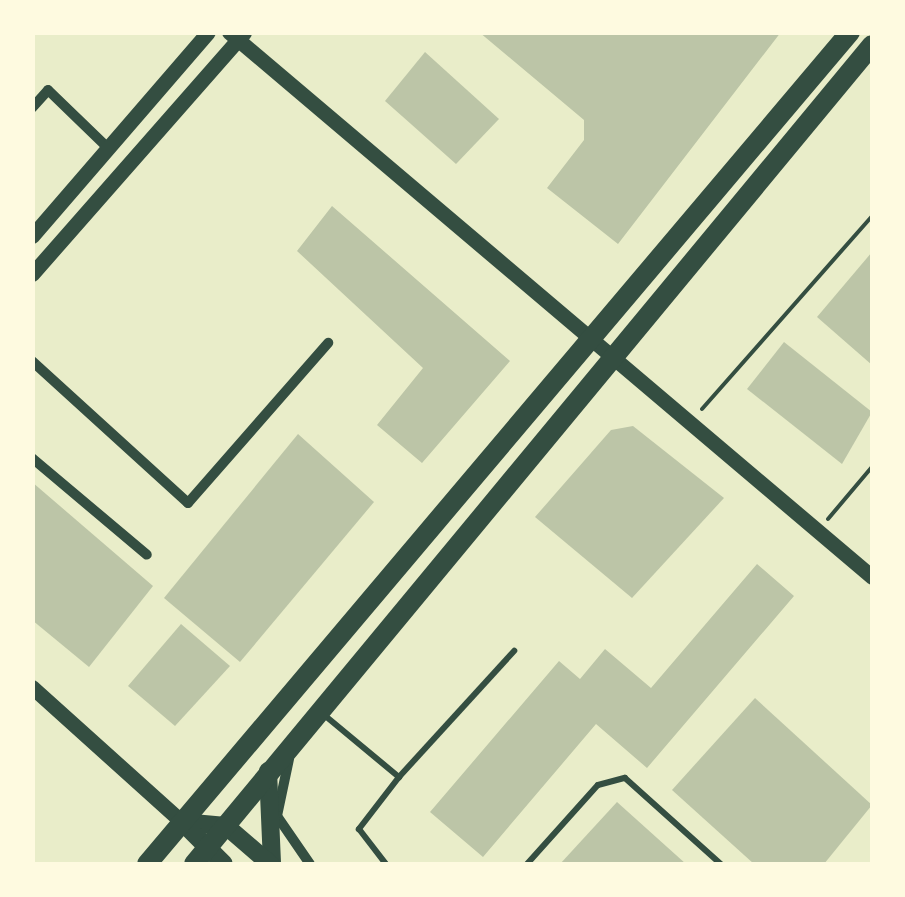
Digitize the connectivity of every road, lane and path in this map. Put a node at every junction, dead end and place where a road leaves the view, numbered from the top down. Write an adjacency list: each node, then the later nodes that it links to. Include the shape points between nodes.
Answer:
1 (208, 32): 6 (street)
2 (850, 32): 10 (main road)
3 (237, 35): 9 (street); 10 (street)
4 (872, 45): 12 (main road)
5 (32, 108): 6 (street, via 48,90)
6 (110, 150): 8 (street)
7 (872, 216): 14 (path)
8 (32, 236)
9 (32, 274)
10 (590, 335): 12 (street); 26 (main road)
11 (328, 343): 13 (street, via 188,503)
12 (616, 353): 14 (street); 22 (main road)
13 (32, 361)
14 (693, 420): 17 (street)
15 (32, 458): 18 (street)
16 (872, 467): 17 (path)
17 (818, 530): 19 (street)
18 (147, 555)
19 (872, 577)
20 (514, 651): 25 (lane)
21 (32, 687): 26 (street)
22 (318, 710): 23 (main road); 25 (lane)
23 (296, 736): 24 (main road); 32 (street, via 277,816)
24 (268, 769): 27 (main road); 31 (main road, via 264,827)
25 (399, 778): 33 (lane, via 359,829)
26 (182, 822): 27 (main road); 28 (main road); 29 (main road)
27 (226, 826): 28 (main road); 31 (main road)
28 (200, 856): 30 (main road)
29 (147, 864)
30 (224, 864)
31 (271, 864)
32 (310, 864)
33 (386, 864)
34 (527, 864): 35 (lane, via 598,785 625,778)
35 (720, 864)

